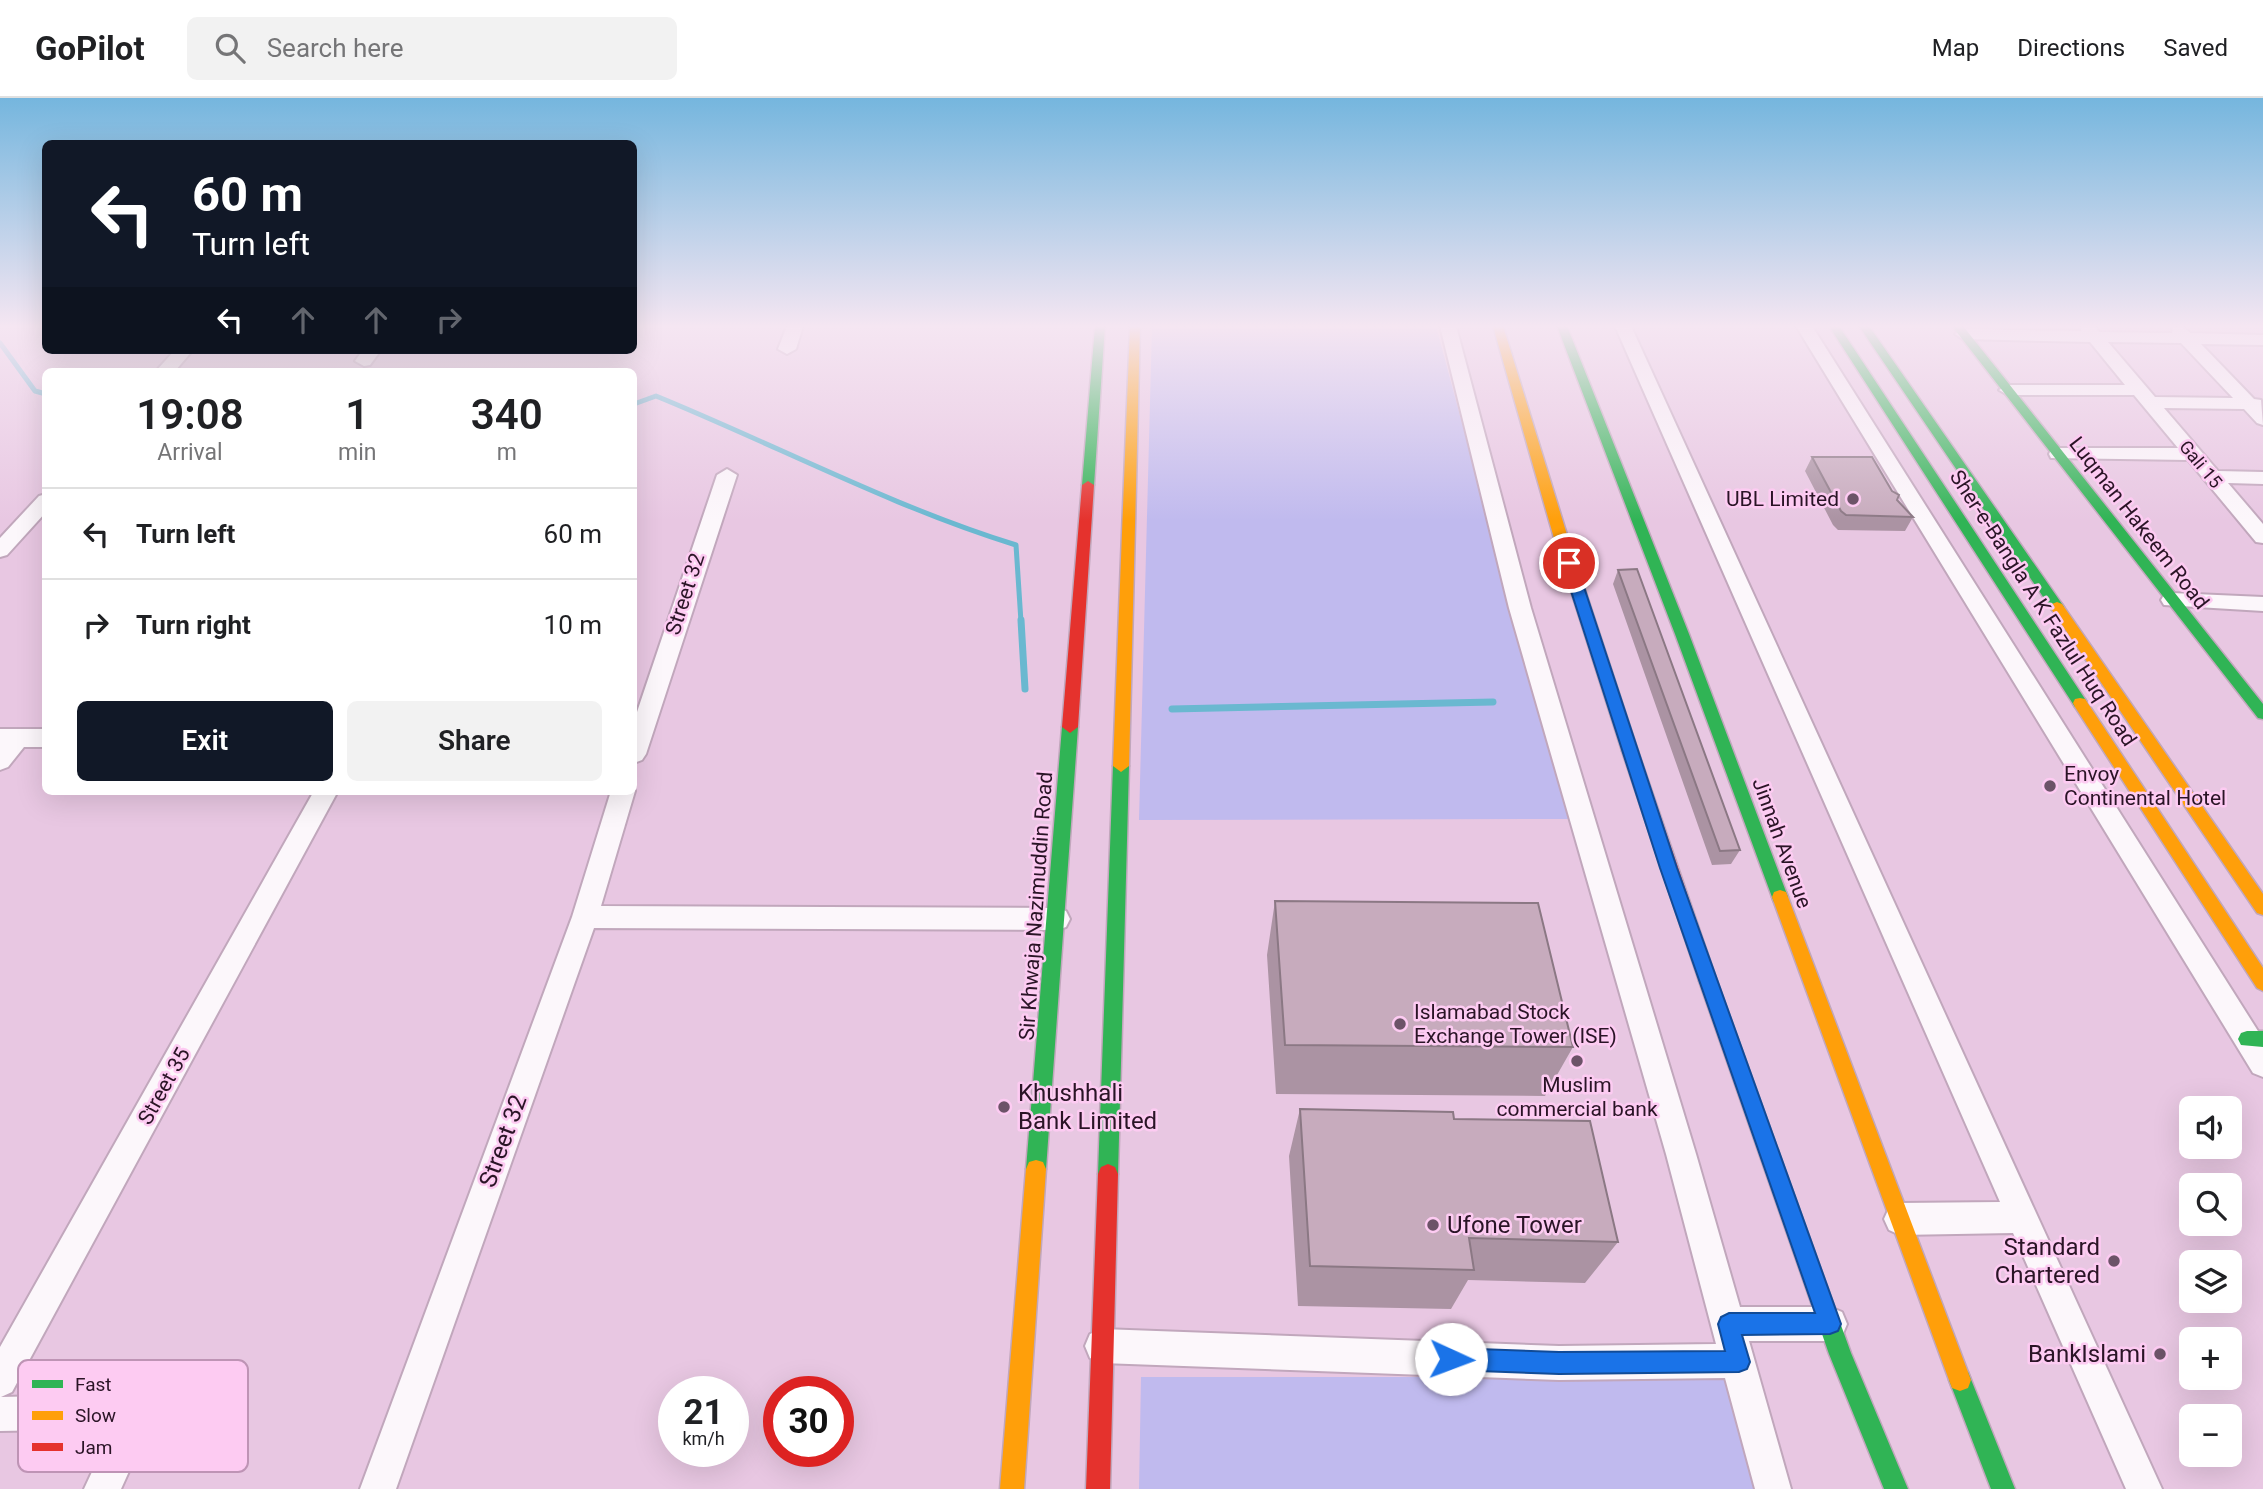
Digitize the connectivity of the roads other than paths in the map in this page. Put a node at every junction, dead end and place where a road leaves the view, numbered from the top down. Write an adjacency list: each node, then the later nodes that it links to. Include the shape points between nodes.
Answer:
1 (1095, 391): 36 (main road, Sir Khwaja Nazimuddin Road)
2 (1133, 391): 44 (main road)
3 (1465, 391): 42 (street, via 1520,608)
4 (1517, 391): 43 (main road, via 1664,855)
5 (1587, 391): 41 (main road, Jinnah Avenue)
6 (1652, 391): 40 (street)
7 (1845, 391): 38 (street)
8 (1876, 391): 37 (main road, Sher-e-Bangla A K Fazlul Huq Road)
9 (1909, 391): 34 (main road, Sher-e-Bangla A K Fazlul Huq Road)
10 (2009, 391): 17 (main road, Luqman Hakeem Road)
11 (2029, 391): 14 (street)
12 (2140, 391): 14 (street, Gali 15)
13 (2242, 391): 15 (street)
14 (2144, 396): 15 (street); 18 (street, Gali 15)
15 (2256, 404): 16 (street)
16 (2263, 419)
17 (2058, 454): 18 (street); 25 (main road, Luqman Hakeem Road)
18 (2193, 454): 20 (street, Gali 15)
19 (727, 475): 30 (street, Street 32)
20 (2213, 477): 21 (street); 23 (street, Gali 15)
21 (2263, 478)
22 (42, 504): 24 (street)
23 (2263, 537)
24 (0, 550)
25 (2172, 600): 26 (street); 27 (main road, Luqman Hakeem Road)
26 (2263, 604)
27 (2263, 714)
28 (9, 738): 29 (street); 31 (street)
29 (42, 738)
30 (637, 740)
31 (0, 761)
32 (324, 795): 47 (street, Street 35)
33 (622, 795): 35 (street, Street 32)
34 (2263, 908)
35 (585, 917): 36 (street); 54 (street, Street 32)
36 (1057, 919): 55 (main road, Sir Khwaja Nazimuddin Road)
37 (2263, 983)
38 (2255, 1039): 39 (street)
39 (2263, 1064)
40 (2022, 1217): 41 (street); 60 (street)
41 (1900, 1220): 46 (main road, Jinnah Avenue)
42 (1729, 1324): 43 (street); 45 (street)
43 (1835, 1339): 52 (main road); 58 (main road)
44 (1102, 1346): 45 (street, via 1559,1363); 56 (main road)
45 (1739, 1362): 57 (street)
46 (1958, 1376): 50 (main road); 59 (main road)
47 (0, 1380)
48 (18, 1413): 49 (street)
49 (0, 1414)
50 (2007, 1455)
51 (110, 1472): 53 (street)
52 (1872, 1475)
53 (102, 1489)
54 (378, 1489)
55 (1012, 1489)
56 (1098, 1489)
57 (1773, 1489)
58 (1896, 1489)
59 (2003, 1489)
60 (2144, 1489)

